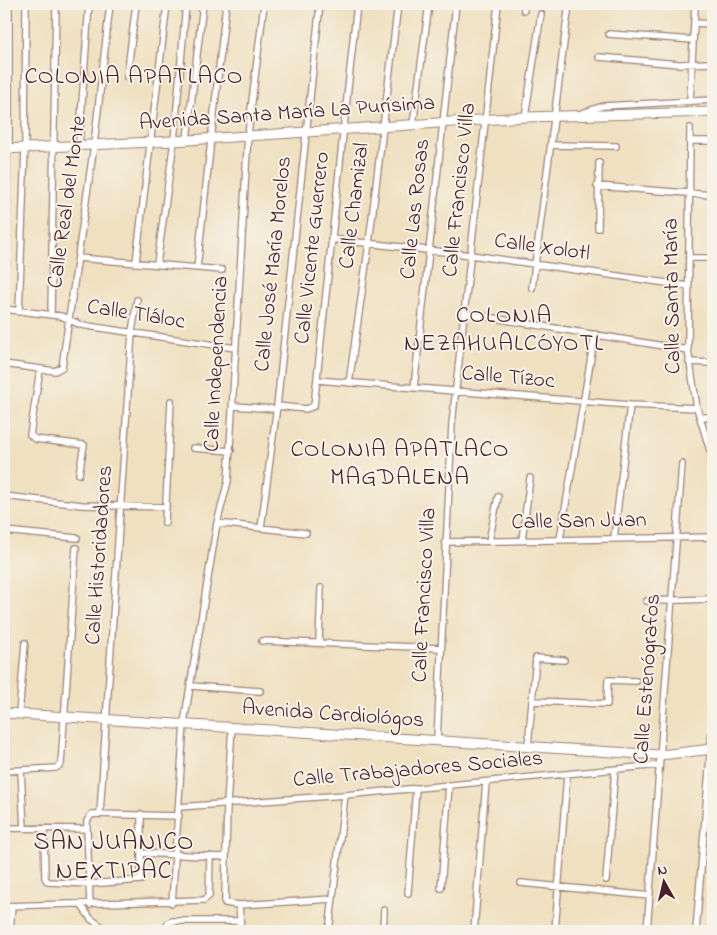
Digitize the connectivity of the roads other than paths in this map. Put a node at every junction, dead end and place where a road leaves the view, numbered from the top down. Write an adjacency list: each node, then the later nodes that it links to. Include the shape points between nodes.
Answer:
1 (9, 4): 55 (street)
2 (26, 4): 54 (street)
3 (56, 4): 53 (street)
4 (89, 4): 50 (street)
5 (110, 4): 51 (street, Calle Real del Monte)
6 (136, 4): 28 (street)
7 (167, 4): 48 (street)
8 (186, 4): 45 (street)
9 (203, 4): 44 (street)
10 (226, 4): 43 (street)
11 (264, 4): 42 (street, Calle Independencia)
12 (320, 4): 41 (street, Calle José María Morelos)
13 (357, 4): 39 (street, Calle Vicente Guerrero)
14 (398, 4): 38 (street, Calle Chamizal)
15 (429, 4): 37 (street)
16 (456, 4): 36 (street, Calle Las Rosas)
17 (498, 4): 35 (street, Calle Francisco Villa)
18 (569, 4): 34 (street)
19 (695, 4): 21 (street)
20 (542, 14): 33 (street)
21 (694, 23): 22 (street); 24 (street)
22 (713, 24)
23 (608, 34): 24 (street)
24 (693, 40): 27 (street)
25 (599, 57): 27 (street)
26 (713, 63): 27 (street)
27 (691, 64): 30 (street)
28 (127, 77)
29 (713, 100): 30 (street, Avenida Santa María La Purísima)
30 (690, 101): 32 (street, Avenida Santa María La Purísima, via 603,106)
31 (713, 112): 32 (main road, Avenida Santa María La Purísima)
32 (572, 116): 34 (main road, Avenida Santa María La Purísima)
33 (525, 117): 34 (main road, Avenida Santa María La Purísima); 35 (main road, Avenida Santa María La Purísima)
34 (554, 117): 49 (street)
35 (485, 120): 36 (main road, Avenida Santa María La Purísima); 64 (street, Calle Francisco Villa)
36 (443, 123): 37 (main road, Avenida Santa María La Purísima); 63 (street, Calle Las Rosas)
37 (413, 125): 38 (main road, Avenida Santa María La Purísima)
38 (382, 126): 39 (main road, Avenida Santa María La Purísima); 62 (street, Calle Chamizal)
39 (343, 128): 41 (main road, Avenida Santa María La Purísima); 61 (street, Calle Vicente Guerrero)
40 (690, 128): 46 (street, Calle Santa María)
41 (306, 131): 42 (main road, Avenida Santa María La Purísima); 98 (street, Calle José María Morelos)
42 (248, 134): 43 (main road, Avenida Santa María La Purísima); 84 (street, Calle Independencia)
43 (211, 137): 44 (main road, Avenida Santa María La Purísima); 72 (street)
44 (187, 139): 45 (main road, Avenida Santa María La Purísima)
45 (174, 141): 48 (main road, Avenida Santa María La Purísima); 70 (street)
46 (690, 141): 47 (street); 58 (street, Calle Santa María)
47 (713, 141)
48 (152, 142): 51 (main road, Avenida Santa María La Purísima); 68 (street)
49 (550, 145): 52 (street); 71 (street)
50 (79, 146): 51 (main road, Avenida Santa María La Purísima); 53 (main road, Avenida Santa María La Purísima)
51 (94, 146): 65 (street, Calle Real del Monte)
52 (616, 146)
53 (54, 147): 54 (main road, Avenida Santa María La Purísima); 80 (street)
54 (25, 148): 55 (main road, Avenida Santa María La Purísima); 78 (street)
55 (7, 149): 69 (street)
56 (599, 163): 57 (street)
57 (597, 186): 58 (street); 60 (street)
58 (689, 193): 59 (street); 66 (street, Calle Santa María)
59 (713, 195)
60 (598, 228)
61 (331, 239): 62 (street, Calle Xolotl); 90 (street, Calle Vicente Guerrero)
62 (369, 243): 63 (street, Calle Xolotl); 91 (street, Calle Chamizal)
63 (429, 250): 64 (street, Calle Xolotl); 92 (street, Calle Las Rosas)
64 (471, 255): 71 (street, Calle Xolotl); 79 (street, Calle Francisco Villa)
65 (78, 258): 68 (street); 81 (street, Calle Real del Monte)
66 (689, 258): 67 (street); 74 (street, Calle Santa María)
67 (713, 258)
68 (136, 262): 70 (street)
69 (6, 263)
70 (157, 264): 72 (street)
71 (535, 264): 74 (street, Calle Xolotl); 75 (street)
72 (197, 268): 73 (street)
73 (222, 270)
74 (688, 286): 85 (street, Calle Santa María)
75 (532, 288)
76 (137, 300): 82 (street, Calle Historidadores)
77 (4, 309): 78 (street, Calle Tláloc)
78 (19, 312): 80 (street, Calle Tláloc)
79 (463, 313): 83 (street); 93 (street, Calle Francisco Villa)
80 (51, 315): 81 (street, Calle Tláloc)
81 (70, 320): 82 (street, Calle Tláloc, via 80,325); 89 (street, Calle Real del Monte, via 62,367 56,371)
82 (132, 332): 84 (street, Calle Tláloc); 110 (street, Calle Historidadores)
83 (595, 334): 85 (street); 95 (street)
84 (235, 348): 97 (street, Calle Independencia)
85 (688, 350): 86 (street, Calle Santa María)
86 (689, 362): 87 (street); 99 (street, Calle Santa María)
87 (713, 362)
88 (4, 364): 89 (street)
89 (40, 369): 106 (street, via 31,437 84,445)
90 (316, 380): 91 (street, Calle Tízoc); 98 (street, Calle Vicente Guerrero, via 314,406 306,409)
91 (348, 383): 92 (street, Calle Tízoc)
92 (414, 388): 93 (street, Calle Tízoc)
93 (455, 392): 95 (street, Calle Tízoc); 124 (street, Calle Francisco Villa)
94 (171, 401): 111 (street)
95 (582, 402): 96 (street, Calle Tízoc); 121 (street)
96 (630, 405): 99 (street, Calle Tízoc); 120 (street)
97 (234, 406): 98 (street); 103 (street, Calle Independencia)
98 (276, 408): 114 (street, Calle José María Morelos)
99 (697, 408): 100 (street, Calle Santa María)
100 (700, 417): 101 (street); 104 (street, Calle Santa María)
101 (713, 417)
102 (193, 448): 103 (street)
103 (231, 451): 112 (street, Calle Independencia, via 228,481)
104 (713, 460)
105 (682, 464): 117 (street, Calle Estenógrafos)
106 (78, 474)
107 (530, 478): 122 (street)
108 (4, 496): 110 (street, via 82,505)
109 (498, 498): 123 (street)
110 (120, 505): 111 (street); 142 (street, Calle Historidadores)
111 (166, 507): 113 (street)
112 (217, 523): 114 (street); 136 (street, Calle Independencia)
113 (165, 524)
114 (261, 528): 116 (street)
115 (4, 531): 119 (street)
116 (306, 533)
117 (677, 537): 118 (street, Calle San Juan); 120 (street, Calle San Juan); 128 (street, Calle Estenógrafos)
118 (713, 537)
119 (76, 538)
120 (614, 538): 121 (street, Calle San Juan)
121 (560, 539): 122 (street, Calle San Juan)
122 (522, 540): 123 (street, Calle San Juan)
123 (489, 541): 124 (street, Calle San Juan)
124 (445, 542): 133 (street, Calle Francisco Villa)
125 (76, 548): 141 (street)
126 (321, 588): 131 (street)
127 (713, 598): 128 (street)
128 (671, 600): 129 (street); 149 (street, Calle Estenógrafos)
129 (647, 601)
130 (262, 641): 131 (street)
131 (319, 642): 133 (street)
132 (25, 643): 140 (street)
133 (440, 648): 146 (street, Calle Francisco Villa)
134 (564, 660): 138 (street, via 536,658)
135 (636, 681): 138 (street, via 608,680 607,704)
136 (191, 686): 137 (street); 144 (street, Calle Independencia)
137 (260, 691)
138 (532, 701): 147 (street)
139 (4, 713): 140 (main road, Avenida Cardiológos)
140 (19, 714): 141 (main road, Avenida Cardiológos)
141 (64, 716): 142 (main road, Avenida Cardiológos); 153 (street, via 60,764 56,768)
142 (107, 719): 144 (main road, Avenida Cardiológos); 161 (street, Calle Historidadores)
143 (713, 720): 148 (street)
144 (184, 723): 145 (main road, Avenida Cardiológos); 160 (street, Calle Independencia)
145 (232, 727): 146 (main road, Avenida Cardiológos); 159 (street)
146 (436, 740): 147 (main road, Avenida Cardiológos)
147 (528, 746): 149 (main road, Avenida Cardiológos)
148 (712, 749): 149 (main road, Avenida Cardiológos); 197 (street)
149 (660, 755): 150 (street, Calle Estenógrafos)
150 (659, 765): 151 (street, Calle Trabajadores Sociales); 178 (street, Calle Estenógrafos)
151 (615, 770): 154 (street, Calle Trabajadores Sociales); 172 (street)
152 (4, 771): 153 (street)
153 (21, 771): 165 (street)
154 (567, 775): 155 (street, Calle Trabajadores Sociales); 175 (street)
155 (486, 782): 156 (street, Calle Trabajadores Sociales); 194 (street)
156 (449, 785): 157 (street, Calle Trabajadores Sociales); 176 (street)
157 (416, 788): 158 (street, Calle Trabajadores Sociales); 177 (street)
158 (345, 795): 159 (street, Calle Trabajadores Sociales); 179 (street)
159 (227, 804): 160 (street, Calle Trabajadores Sociales); 171 (street)
160 (180, 807): 163 (street, Calle Independencia)
161 (100, 813): 162 (street); 167 (street, via 92,814 87,821)
162 (141, 814): 163 (street); 168 (street)
163 (178, 816): 169 (street, Calle Independencia)
164 (4, 828): 165 (street)
165 (24, 828): 166 (street)
166 (44, 829): 167 (street); 174 (street, via 45,878 48,882)
167 (87, 829): 174 (street)
168 (141, 853): 169 (street); 174 (street, via 142,880)
169 (177, 855): 170 (street); 180 (street, Calle Independencia)
170 (210, 856): 171 (street); 180 (street, via 208,896 204,900)
171 (226, 857): 183 (street, via 226,904)
172 (606, 880)
173 (521, 883): 175 (street)
174 (90, 884): 182 (street)
175 (557, 887): 178 (street); 195 (street)
176 (441, 888)
177 (408, 893)
178 (650, 896): 196 (street, Calle Estenógrafos)
179 (332, 899): 183 (street); 192 (street)
180 (172, 902): 182 (street)
181 (81, 905): 182 (street); 185 (street); 189 (street, via 91,919)
182 (90, 905)
183 (239, 905): 187 (street)
184 (4, 906): 185 (street)
185 (12, 906): 188 (street)
186 (384, 910): 193 (street)
187 (240, 921): 190 (street, via 172,921); 191 (street)
188 (10, 931)
189 (108, 931)
190 (166, 931)
191 (241, 931)
192 (329, 931)
193 (383, 931)
194 (474, 931)
195 (555, 931)
196 (647, 931)
197 (696, 931)

